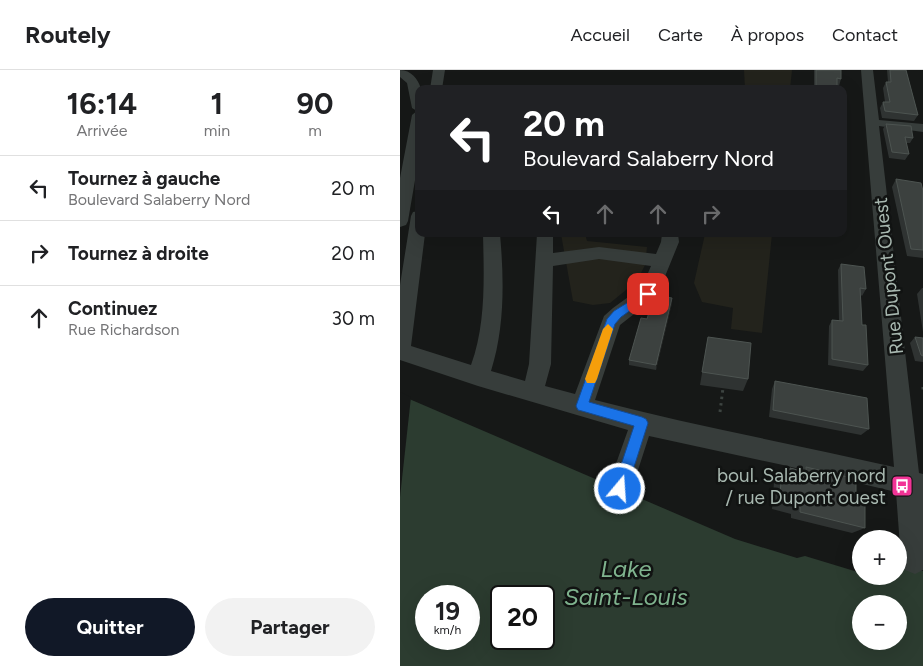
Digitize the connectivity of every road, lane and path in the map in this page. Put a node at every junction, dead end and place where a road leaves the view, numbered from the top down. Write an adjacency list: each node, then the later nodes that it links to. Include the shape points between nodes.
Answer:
1 (426, 70): 5 (street)
2 (439, 70): 6 (street)
3 (866, 70): 8 (street, Rue Dupont Ouest)
4 (400, 71): 7 (street, via 412,82)
5 (424, 85)
6 (437, 85)
7 (415, 93)
8 (872, 122): 9 (street); 24 (street, Rue Dupont Ouest)
9 (923, 128)
10 (415, 158): 11 (street)
11 (409, 223): 17 (street, via 405,318)
12 (492, 237): 18 (street, via 490,328)
13 (545, 237): 15 (street)
14 (670, 237): 16 (street)
15 (546, 260): 16 (street, via 592,253); 20 (street, via 540,364)
16 (663, 261): 21 (street, via 646,296 617,314 608,330)
17 (400, 351): 18 (street)
18 (478, 377): 20 (street)
19 (724, 388): 22 (path)
20 (532, 392): 21 (street)
21 (582, 406): 23 (street)
22 (720, 412)
23 (642, 423): 24 (street); 25 (street)
24 (916, 484): 26 (street, Rue Dupont Ouest)
25 (620, 489)
26 (915, 560)

